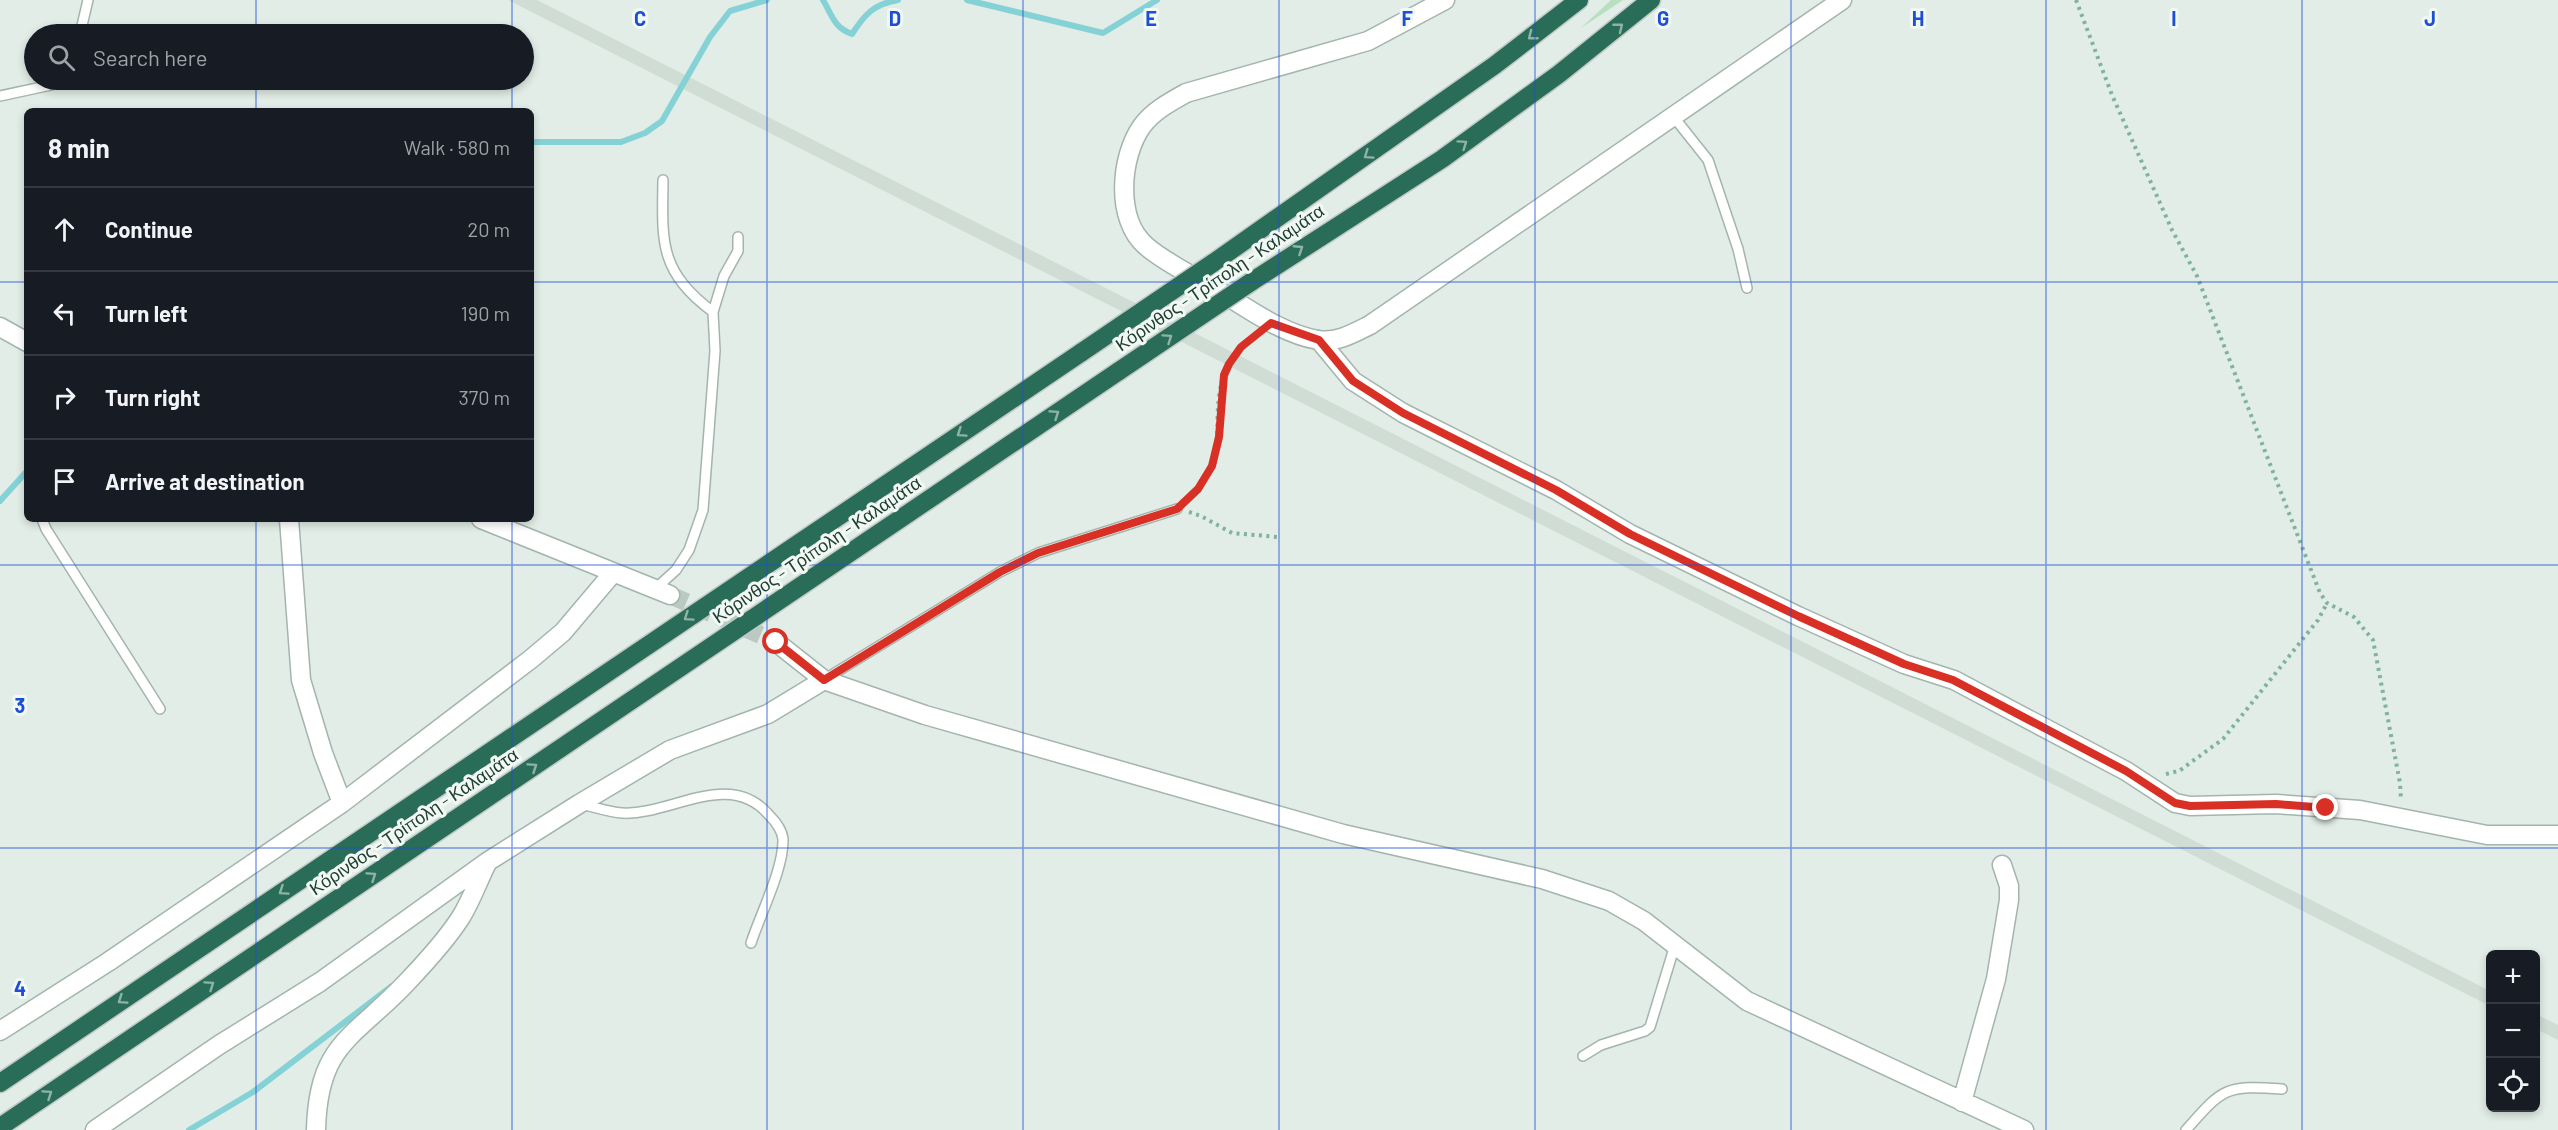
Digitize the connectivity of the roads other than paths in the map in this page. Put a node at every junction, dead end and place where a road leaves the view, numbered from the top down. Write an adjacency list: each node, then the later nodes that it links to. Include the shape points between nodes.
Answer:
1 (88, 0): 6 (lane)
2 (1445, 0): 16 (street, via 1368,41 1336,53 1186,93 1161,107 1142,127 1130,153 1124,179 1131,223 1145,245 1271,323)
3 (1579, 0): 35 (highway, Κόρινθος - Τρίπολη - Καλαμάτα, one-way to 35, bridge, via 1495,65 1213,263)
4 (1651, 0): 38 (highway, Κόρινθος - Τρίπολη - Καλαμάτα, one-way to 4, bridge, via 1251,282 1450,153 1550,81)
5 (1842, 0): 9 (street)
6 (83, 24)
7 (28, 90): 8 (lane)
8 (0, 96)
9 (1673, 116): 12 (lane, via 1708,160); 16 (street, via 1371,325 1343,338)
10 (663, 180): 13 (lane, via 668,259 683,286)
11 (738, 237): 13 (lane, via 738,251 724,276)
12 (1747, 288)
13 (713, 312): 22 (lane, via 715,351 703,510 689,550)
14 (0, 327): 15 (street)
15 (24, 340)
16 (1319, 340): 28 (street, via 1353,381 1403,413 1556,490 1630,534 1904,664 1953,680 2139,779 2175,803 2360,810 2487,835)
17 (1177, 509): 24 (lane, via 1038,553)
18 (43, 522): 25 (lane)
19 (289, 522): 26 (street, via 301,680)
20 (488, 522): 21 (street)
21 (612, 573): 22 (street); 26 (street, via 562,632 531,659)
22 (662, 592)
23 (776, 642): 24 (street)
24 (824, 680): 27 (street, via 768,714 670,750); 32 (street, via 925,715 1342,834 1576,888 1644,921)
25 (160, 709)
26 (342, 803): 33 (street)
27 (579, 804): 29 (street); 31 (lane, via 622,813 699,796 725,795 742,798 765,810 777,823 783,838)
28 (2558, 835)
29 (487, 862): 39 (street, via 320,981); 40 (street, via 461,918 409,981 342,1043 327,1064 318,1091)
30 (2002, 865): 37 (street, via 2009,900 1996,979)
31 (751, 944)
32 (1675, 945): 34 (lane, via 1650,1027); 37 (street, via 1748,1001)
33 (0, 1031)
34 (1583, 1056)
35 (0, 1083)
36 (2282, 1089): 42 (lane, via 2232,1088 2213,1100)
37 (1962, 1102): 41 (street)
38 (0, 1127)
39 (95, 1130)
40 (316, 1130)
41 (2024, 1130)
42 (2186, 1130)

